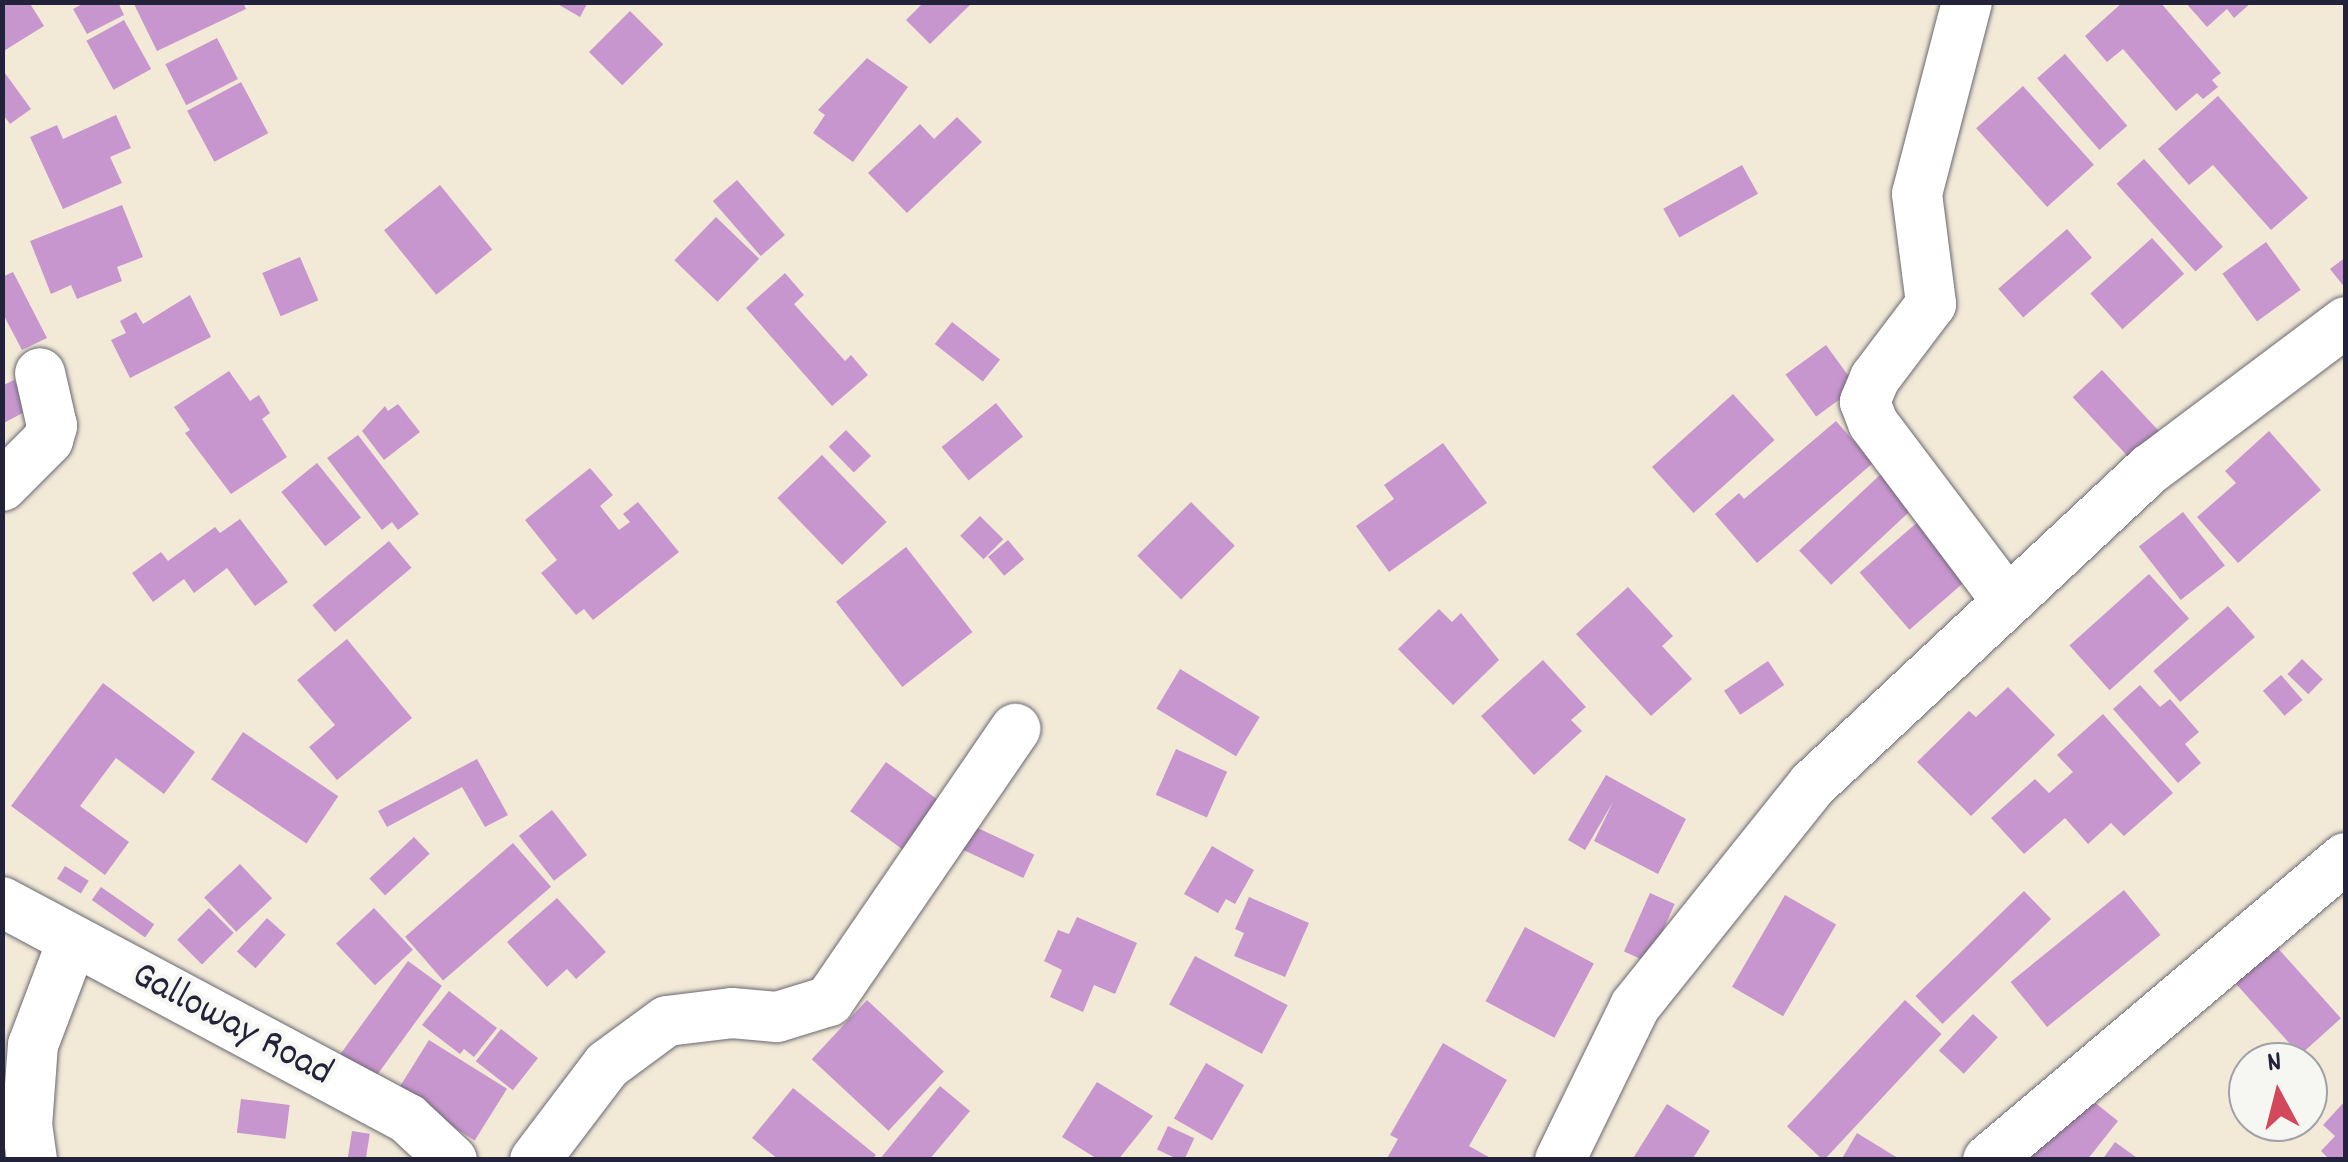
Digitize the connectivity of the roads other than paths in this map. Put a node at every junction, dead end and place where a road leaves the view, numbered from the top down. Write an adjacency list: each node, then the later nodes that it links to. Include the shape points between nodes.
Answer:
1 (1967, 2): 5 (street, via 1917,194 1932,304 1875,378 1866,402 1873,423)
2 (2346, 322): 5 (street, via 2150,469)
3 (40, 373): 4 (street, via 52,426 48,440)
4 (2, 486)
5 (2005, 598): 13 (street, via 1812,785 1705,911 1635,1006)
6 (1015, 729): 12 (street, via 829,1001 777,1017 732,1013 667,1021 607,1065)
7 (2346, 858): 14 (street)
8 (2, 902): 9 (street, Galloway Road)
9 (72, 942): 10 (street, via 33,1045 27,1126); 11 (street, Galloway Road, via 408,1119)
10 (32, 1160)
11 (452, 1160)
12 (535, 1160)
13 (1560, 1160)
14 (1988, 1160)

